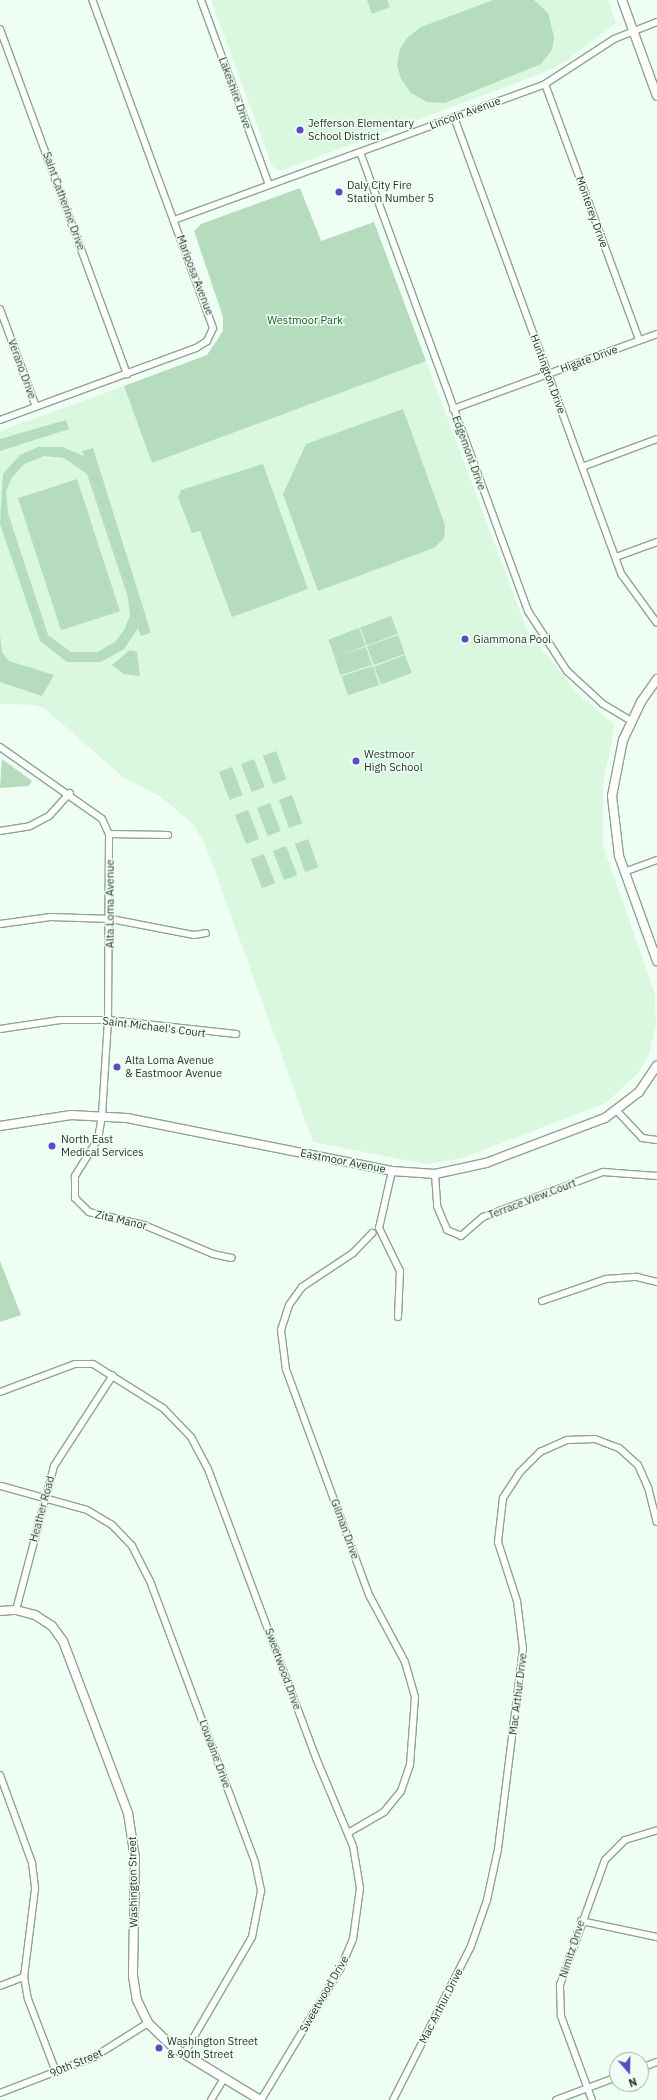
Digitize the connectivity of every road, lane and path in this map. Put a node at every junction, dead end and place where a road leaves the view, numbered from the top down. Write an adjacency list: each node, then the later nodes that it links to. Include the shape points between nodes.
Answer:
1 (92, 0): 12 (street, Mariposa Avenue)
2 (201, 0): 11 (street, Lakeshire Drive)
3 (622, 0): 6 (street)
4 (657, 22): 6 (street, Lincoln Avenue)
5 (0, 29): 16 (street, Saint Catherine Drive)
6 (633, 31): 7 (street, Lincoln Avenue); 8 (street)
7 (545, 84): 9 (street, Lincoln Avenue); 15 (street, Monterey Drive)
8 (657, 96)
9 (454, 117): 10 (street, Lincoln Avenue); 17 (street, Huntington Drive)
10 (360, 152): 11 (street, Lincoln Avenue); 19 (street, Edgemont Drive)
11 (269, 185): 12 (street, Lincoln Avenue)
12 (174, 220): 16 (street, Mariposa Avenue, via 211,316 211,335 196,348)
13 (0, 309): 18 (street, Verano Drive)
14 (657, 334): 15 (street, Higate Drive)
15 (639, 340): 17 (street, Higate Drive)
16 (127, 374): 18 (street, Mariposa Avenue)
17 (548, 374): 19 (street, Higate Drive); 22 (street, Huntington Drive)
18 (36, 407): 20 (street, Mariposa Avenue)
19 (453, 409): 27 (street, Edgemont Drive, via 528,610 567,671 602,704)
20 (0, 420)
21 (657, 439): 22 (street)
22 (582, 467): 24 (street, Huntington Drive)
23 (657, 542): 24 (street)
24 (616, 558): 25 (street, Huntington Drive, via 631,590)
25 (657, 623)
26 (657, 679): 27 (street)
27 (631, 721): 34 (street, via 618,759 612,796 615,836)
28 (0, 747): 29 (street, Alta Loma Avenue)
29 (70, 793): 30 (street, via 49,816 30,826); 31 (street, Alta Loma Avenue, via 102,819)
30 (0, 831)
31 (109, 834): 32 (street); 35 (street, Alta Loma Avenue)
32 (168, 835)
33 (657, 860): 34 (street)
34 (624, 872): 38 (street)
35 (111, 919): 36 (street, via 52,918); 37 (street, via 194,936); 39 (street, Alta Loma Avenue)
36 (0, 924)
37 (206, 933)
38 (657, 961)
39 (108, 1020): 40 (street, Saint Michael's Court, via 60,1020); 41 (street, Saint Michael's Court); 44 (street, Alta Loma Avenue)
40 (0, 1029)
41 (236, 1034)
42 (657, 1065): 43 (street, Eastmoor Avenue, via 639,1092)
43 (617, 1110): 46 (street, via 642,1138); 48 (street, Eastmoor Avenue, via 486,1163)
44 (102, 1116): 45 (street, Eastmoor Avenue, via 43,1117); 47 (street, Eastmoor Avenue, via 154,1122); 51 (street, Zita Manor, via 98,1139 74,1184 75,1198 83,1209 144,1225 213,1254)
45 (0, 1126)
46 (657, 1140)
47 (392, 1171): 48 (street, Eastmoor Avenue); 54 (street, via 379,1228 400,1271)
48 (434, 1174): 49 (street, Terrace View Court, via 436,1206 447,1230 461,1236 483,1217 603,1172)
49 (657, 1176)
50 (372, 1233): 64 (street, Gilman Drive, via 353,1253 302,1287 289,1305 281,1330 286,1370 369,1595 405,1662 415,1697 410,1764 401,1791 380,1816)
51 (232, 1258)
52 (657, 1282): 53 (street, via 637,1277 606,1279)
53 (542, 1301)
54 (398, 1317)
55 (112, 1375): 56 (street, Sweetwood Drive, via 85,1362); 58 (street, Heather Road, via 62,1453); 64 (street, Sweetwood Drive, via 174,1417 200,1451)
56 (0, 1392)
57 (1, 1486): 58 (street, Louvaine Drive)
58 (45, 1497): 60 (street, Heather Road); 70 (street, Louvaine Drive, via 101,1517 122,1534 140,1558 259,1876 260,1907 252,1937)
59 (657, 1522): 78 (street, Mac Arthur Drive, via 648,1486 638,1465 618,1448 596,1439 567,1440 540,1452 519,1473 503,1498 498,1542 516,1601 523,1649 498,1849 487,1900 470,1946)
60 (16, 1610): 61 (street, Washington Street); 69 (street, Washington Street, via 44,1620 63,1642 128,1813 135,1858 133,1976 137,2000)
61 (0, 1611)
62 (0, 1775): 67 (street, via 34,1877)
63 (657, 1830): 65 (street, Nimitz Drive, via 636,1834 613,1849 598,1872)
64 (348, 1832): 77 (street, Sweetwood Drive, via 360,1888 353,1939 340,1969)
65 (581, 1921): 66 (street); 74 (street, Nimitz Drive, via 560,1985 559,2006)
66 (657, 1937)
67 (24, 1977): 68 (street); 71 (street, via 28,1999)
68 (0, 1986)
69 (148, 2023): 70 (street, Washington Street); 71 (street, 90th Street, via 94,2057)
70 (184, 2054): 72 (street, Washington Street)
71 (56, 2072): 75 (street, 90th Street)
72 (224, 2078): 76 (street); 77 (street, Washington Street)
73 (609, 2080): 74 (street)
74 (587, 2088): 79 (street); 80 (street, Nimitz Drive)
75 (0, 2093)
76 (210, 2100)
77 (260, 2100)
78 (392, 2100)
79 (556, 2100)
80 (592, 2100)

